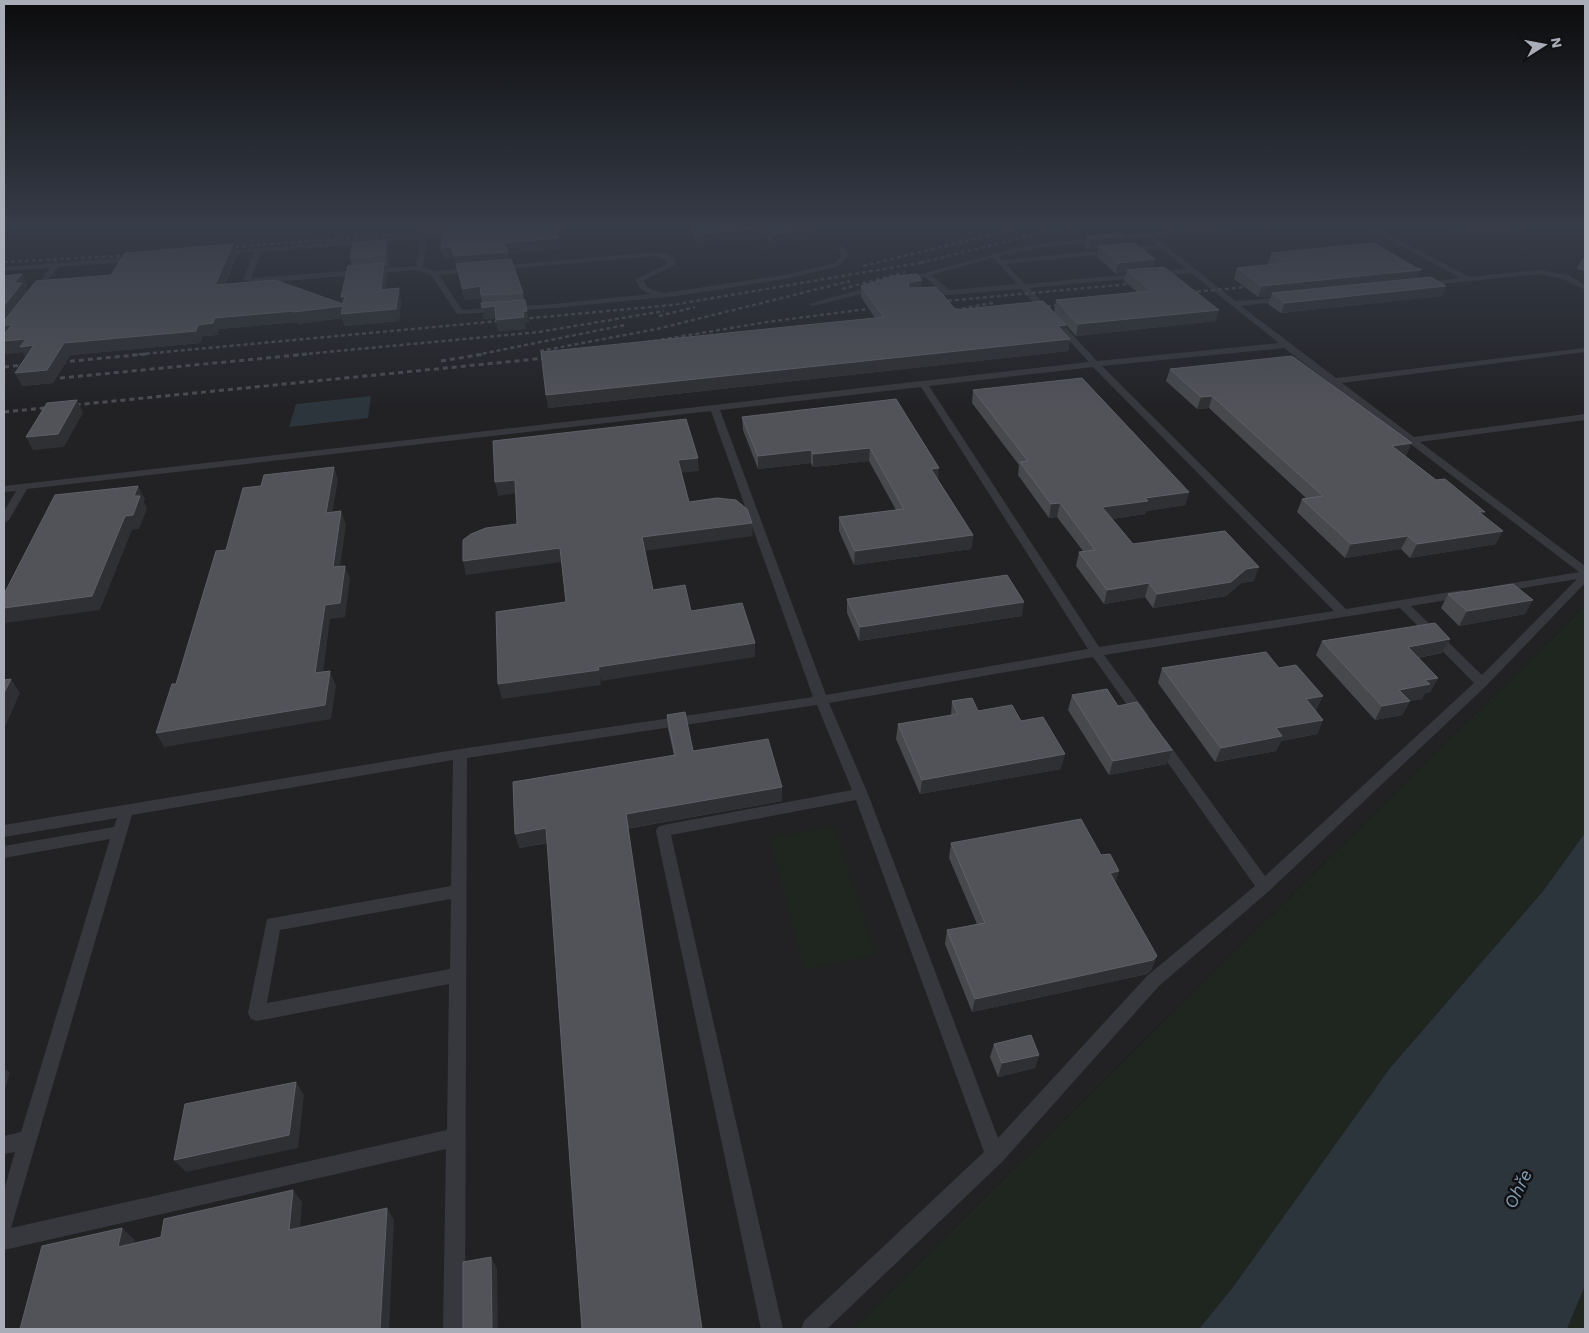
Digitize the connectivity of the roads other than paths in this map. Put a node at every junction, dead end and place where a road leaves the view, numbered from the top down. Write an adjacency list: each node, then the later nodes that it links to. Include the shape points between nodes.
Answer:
1 (40, 285): 14 (lane)
2 (442, 285): 11 (lane, via 460,312)
3 (640, 285): 11 (lane, via 654,292)
4 (733, 285): 11 (lane)
5 (883, 285): 15 (lane)
6 (939, 285): 10 (lane)
7 (1033, 285): 9 (lane)
8 (1210, 285): 16 (lane)
9 (1024, 286): 10 (lane); 19 (lane)
10 (949, 293): 12 (lane)
11 (677, 294)
12 (912, 296)
13 (1292, 298): 16 (lane)
14 (28, 301)
15 (813, 304)
16 (1233, 304): 17 (lane)
17 (1286, 345): 19 (lane); 20 (lane)
18 (1585, 350): 20 (lane)
19 (1095, 364): 21 (lane); 32 (lane)
20 (1335, 381): 24 (lane)
21 (924, 384): 22 (lane); 33 (lane)
22 (715, 408): 26 (lane); 35 (lane)
23 (1585, 417): 24 (lane)
24 (1411, 440): 30 (lane)
25 (4, 480): 26 (lane)
26 (49, 484): 27 (lane)
27 (23, 487): 28 (lane); 29 (lane)
28 (4, 489)
29 (4, 520)
30 (1585, 574): 31 (lane); 34 (lane)
31 (1402, 603): 32 (lane); 34 (lane)
32 (1343, 613): 33 (lane)
33 (1096, 652): 35 (lane); 42 (lane)
34 (1482, 684): 42 (lane)
35 (821, 700): 36 (lane); 37 (lane)
36 (460, 754): 38 (lane); 43 (lane)
37 (861, 794): 48 (lane); 52 (lane, via 663,831)
38 (126, 811): 39 (lane); 40 (lane)
39 (4, 832)
40 (120, 832): 41 (lane); 46 (lane)
41 (4, 852)
42 (1264, 887): 48 (lane, via 1153,981)
43 (459, 891): 44 (lane); 44 (lane, via 273,924 257,1013)
44 (458, 975): 45 (lane)
45 (456, 1137): 50 (lane); 51 (lane)
46 (28, 1140): 47 (lane); 49 (lane)
47 (4, 1145)
48 (995, 1155): 53 (lane)
49 (4, 1222)
50 (4, 1240)
51 (454, 1329)
52 (772, 1329)
53 (812, 1329)

